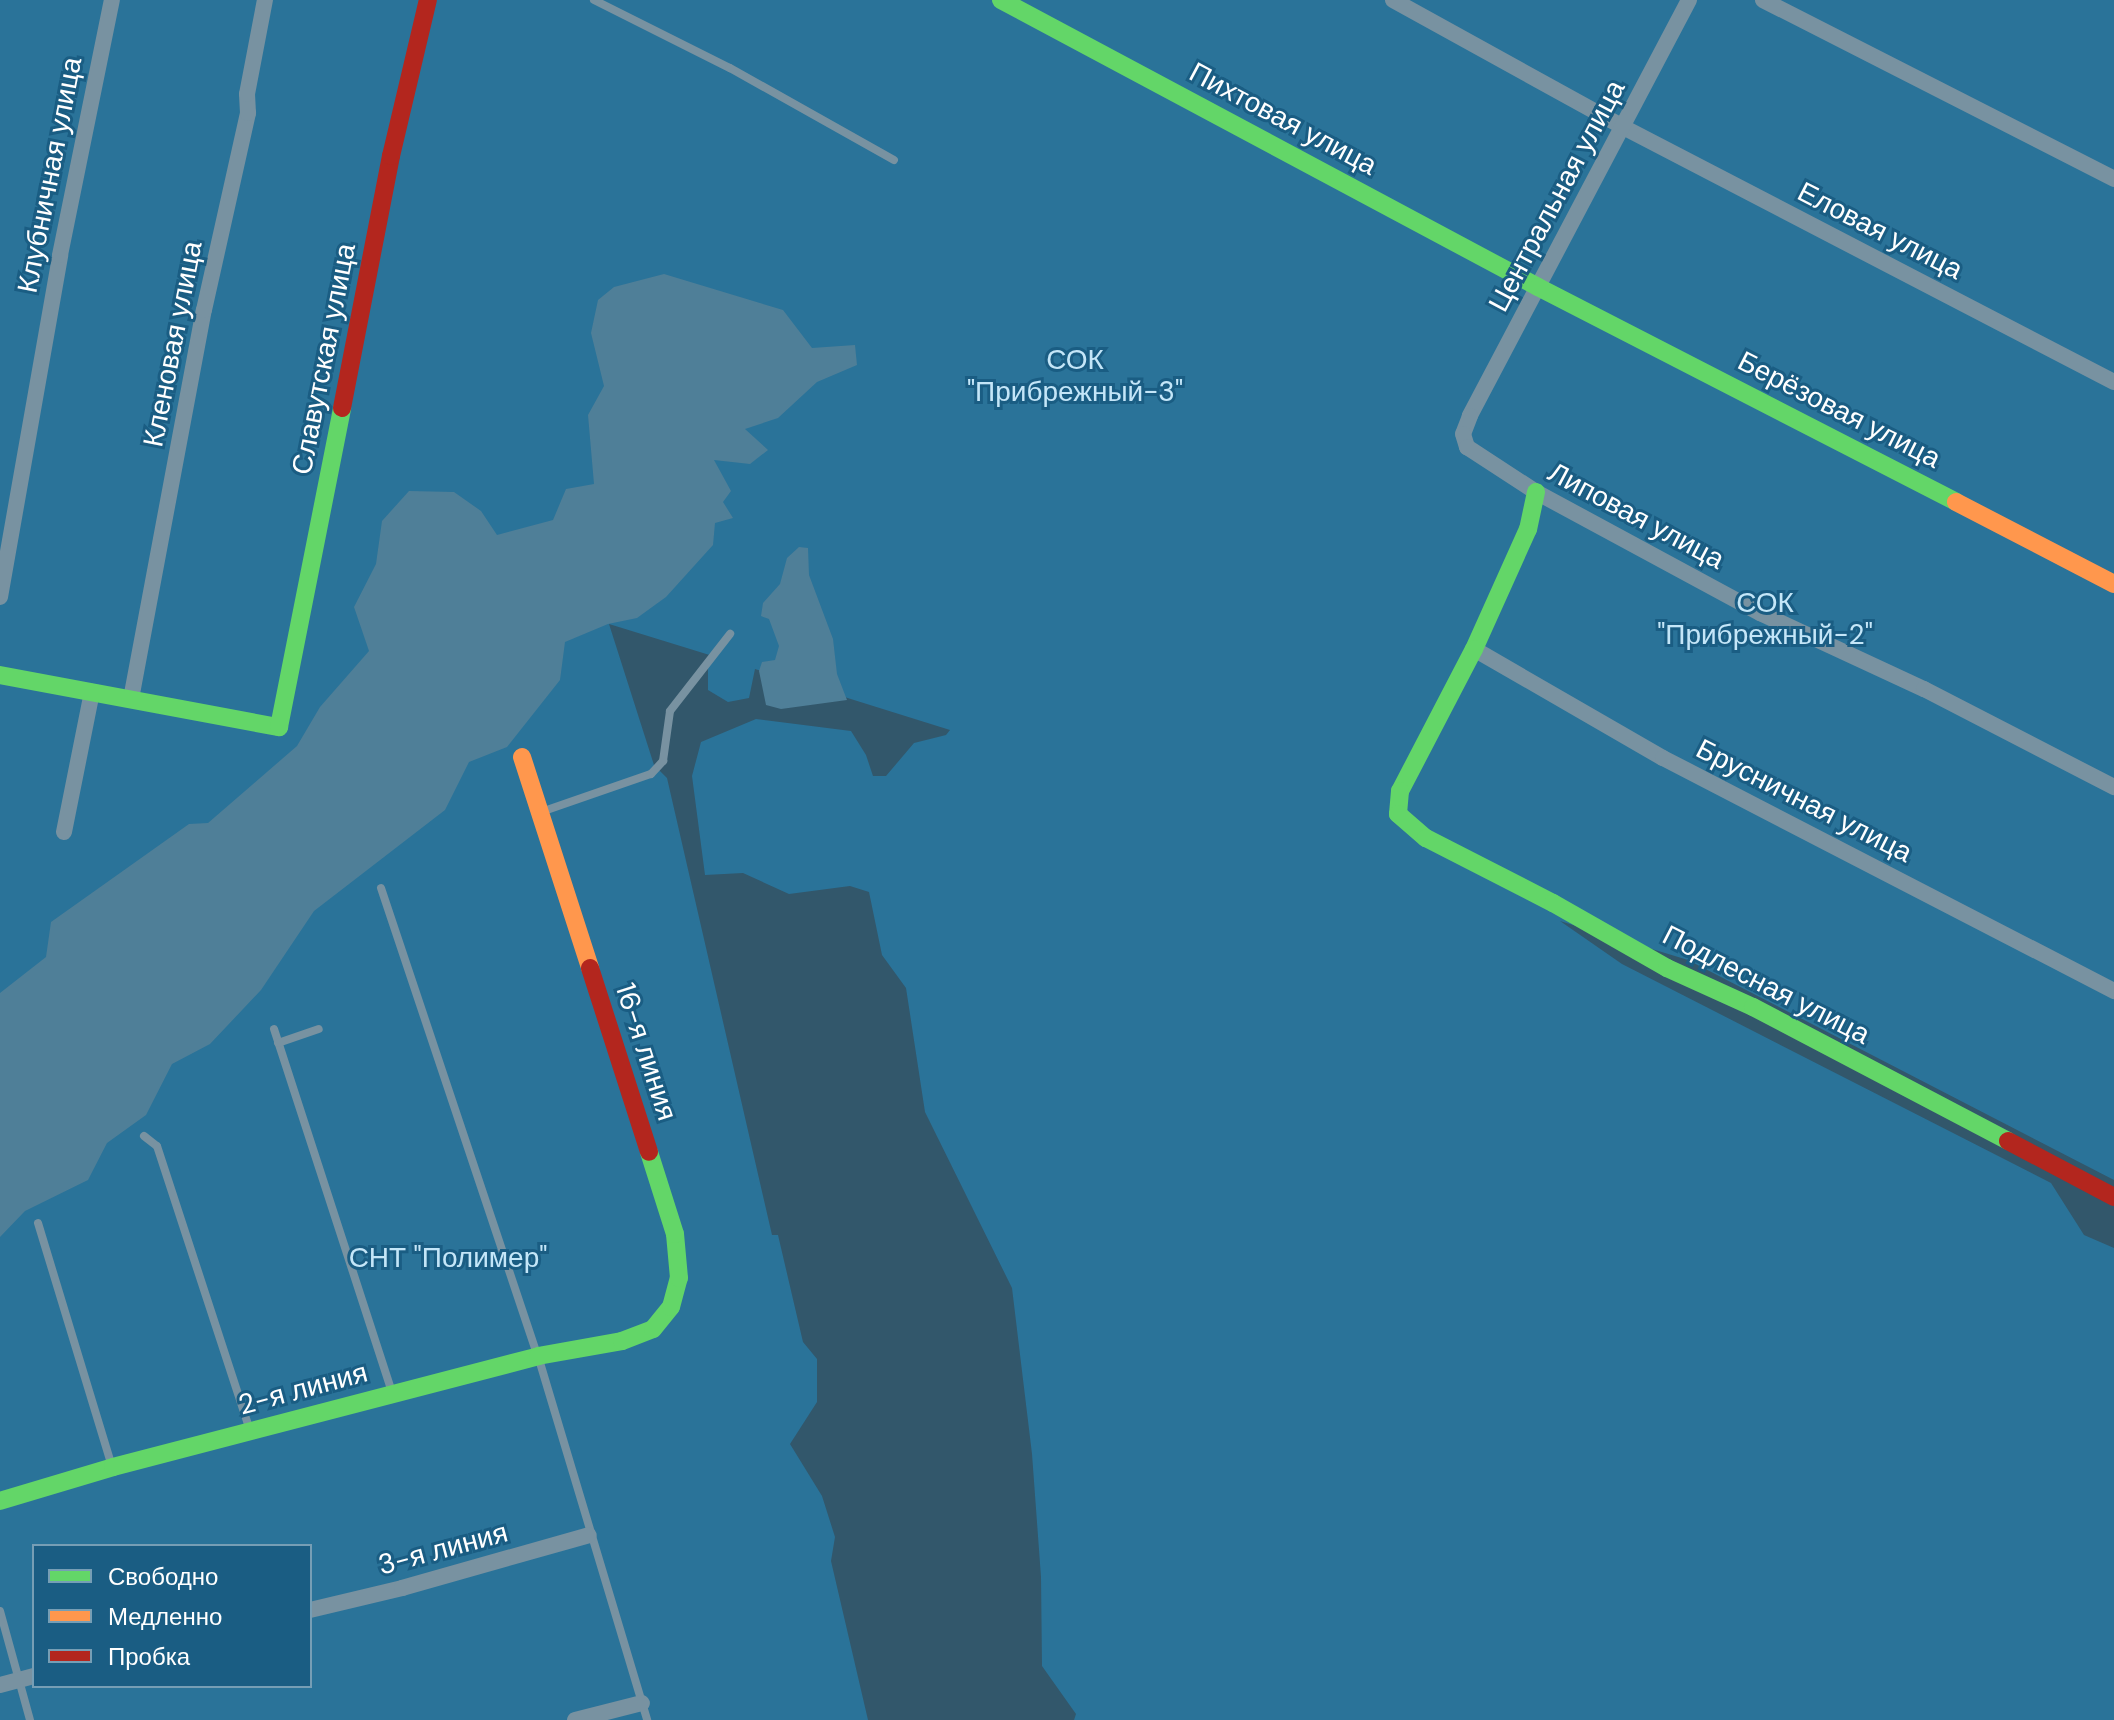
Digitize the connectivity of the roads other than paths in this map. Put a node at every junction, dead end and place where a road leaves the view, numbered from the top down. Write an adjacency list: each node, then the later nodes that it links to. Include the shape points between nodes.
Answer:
1 (112, 0): 17 (street, Клубничная улица, via 60,255)
2 (265, 0): 22 (street, Кленовая улица, via 248,113 204,310)
3 (594, 0): 10 (lane, via 755,81)
4 (1001, 0): 12 (street, Пихтовая улица)
5 (1393, 0): 9 (street, Еловая улица)
6 (1689, 0): 9 (street, Центральная улица)
7 (1763, 0): 11 (street)
8 (428, 2): 22 (street, Славутская улица, via 391,156 279,727)
9 (1623, 127): 12 (street, Центральная улица); 13 (street, Еловая улица)
10 (894, 160)
11 (2114, 179)
12 (1538, 287): 14 (street, Центральная улица); 16 (street, Берёзовая улица)
13 (2114, 382)
14 (1470, 416): 15 (street, Липовая улица, via 1463,434 1467,447)
15 (1536, 492): 19 (street, via 1528,529); 24 (street, Липовая улица, via 1760,613 1924,689)
16 (2114, 584)
17 (0, 597)
18 (730, 634): 25 (lane, via 670,711 663,761 651,774)
19 (1474, 649): 28 (street, Брусничная улица, via 1663,758); 33 (street, Подлесная улица, via 1400,791 1398,814 1426,838)
20 (0, 675): 21 (street)
21 (92, 692): 22 (street); 26 (street)
22 (131, 699)
23 (522, 757): 25 (street, 16-я линия)
24 (2114, 787)
25 (540, 812): 35 (street, 16-я линия, via 675,1234 679,1278 671,1307 653,1329)
26 (64, 832)
27 (381, 888): 36 (lane)
28 (2114, 991)
29 (274, 1029): 31 (lane)
30 (319, 1029): 31 (lane)
31 (278, 1043): 37 (lane)
32 (144, 1136): 38 (lane, via 157,1146)
33 (2114, 1197)
34 (38, 1223): 39 (lane)
35 (622, 1341): 36 (street, 2-я линия)
36 (538, 1356): 37 (street, 2-я линия); 41 (lane)
37 (393, 1394): 38 (street, 2-я линия)
38 (250, 1432): 39 (street, 2-я линия)
39 (113, 1467): 40 (street, 2-я линия)
40 (0, 1501)
41 (589, 1535): 42 (street, 3-я линия); 46 (lane)
42 (312, 1610)
43 (0, 1611): 44 (lane)
44 (27, 1678): 45 (street); 47 (lane)
45 (0, 1685)
46 (642, 1703): 48 (street); 49 (lane)
47 (30, 1720)
48 (575, 1720)
49 (647, 1720)

